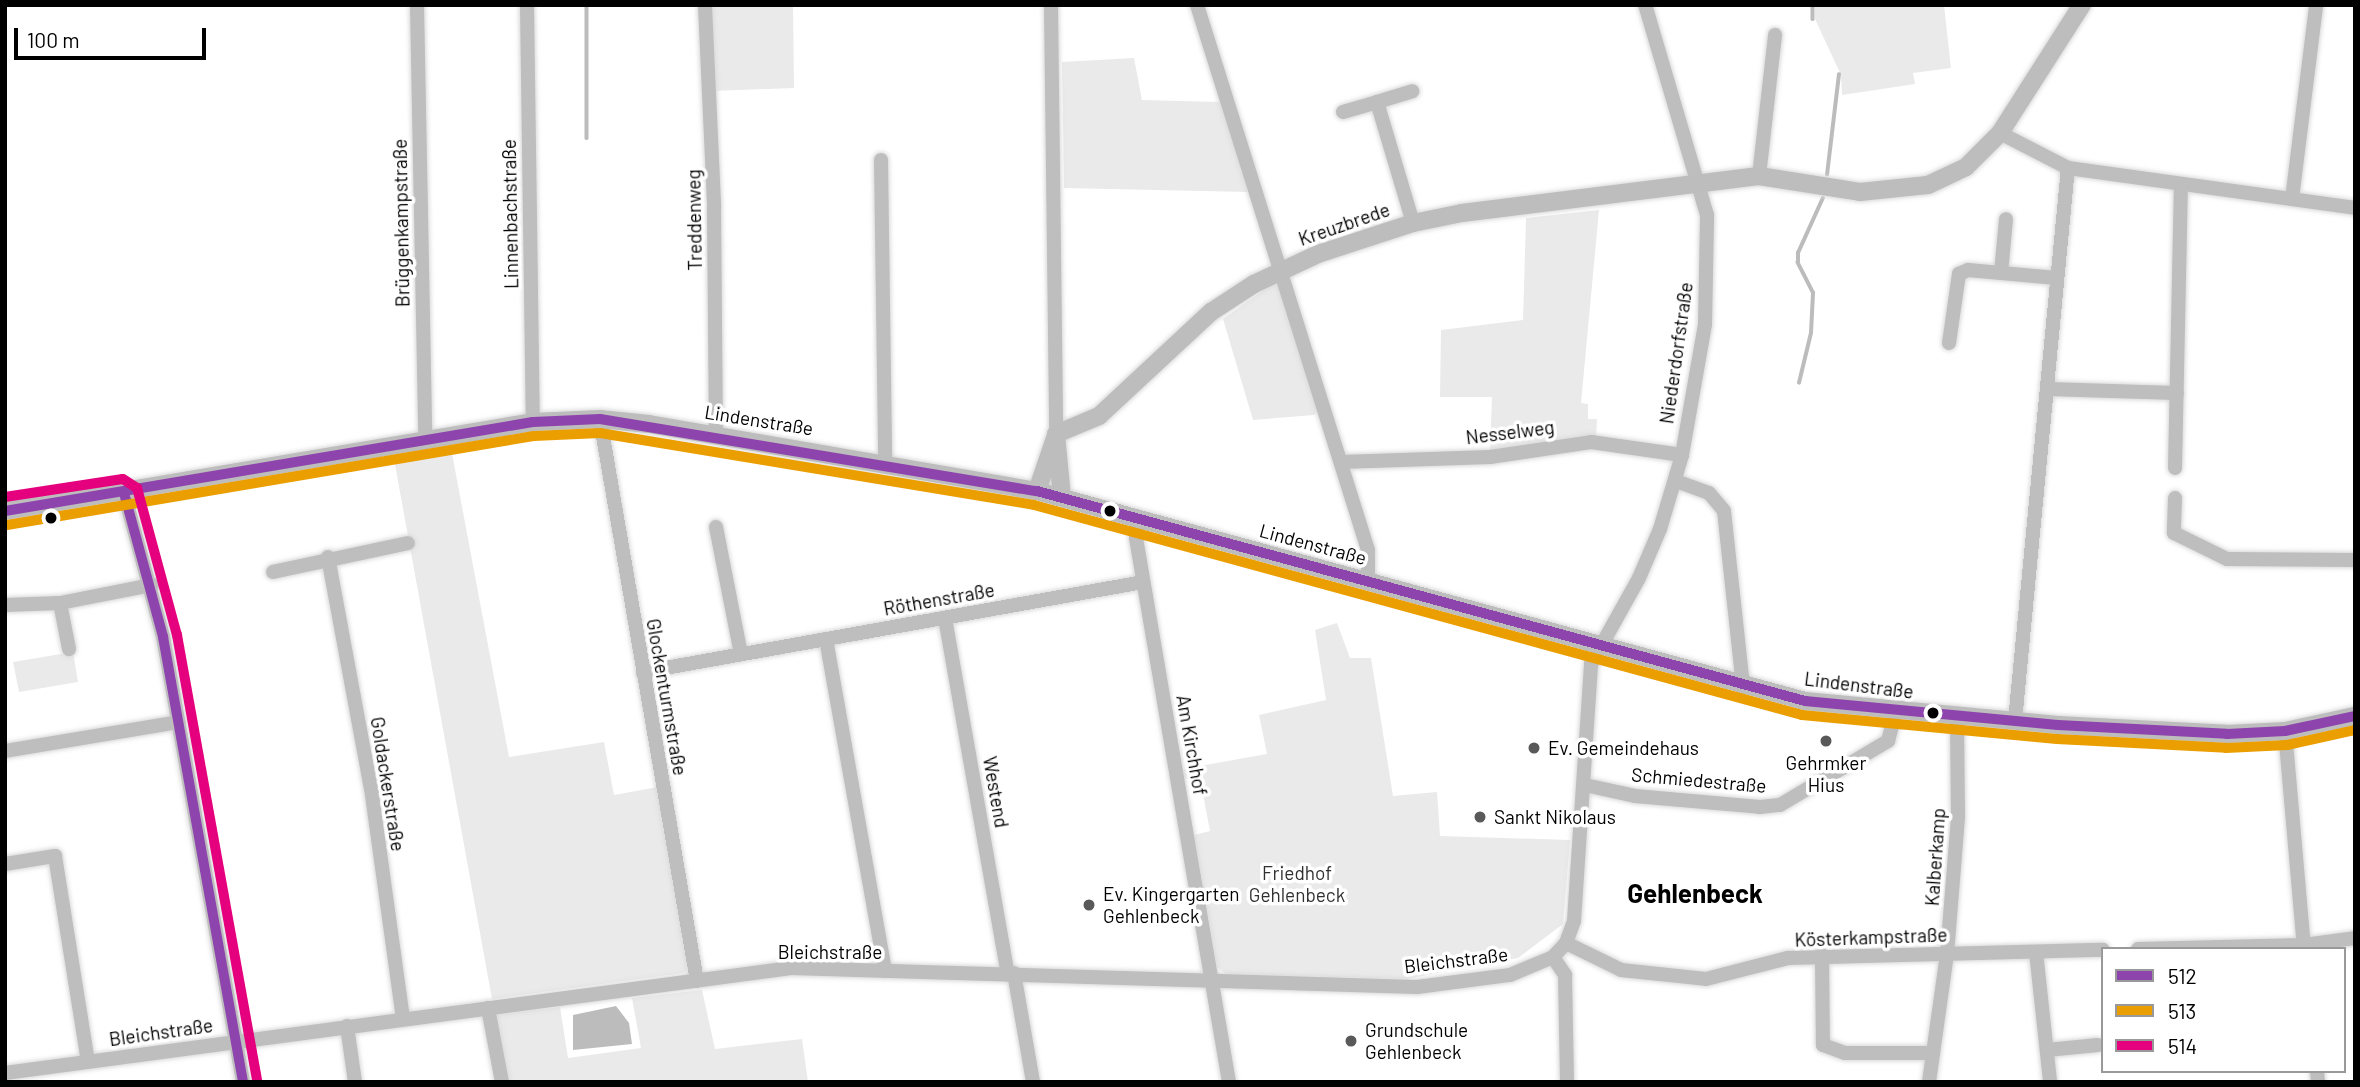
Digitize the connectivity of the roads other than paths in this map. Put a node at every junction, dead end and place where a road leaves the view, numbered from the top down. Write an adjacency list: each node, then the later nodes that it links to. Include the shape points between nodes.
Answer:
1 (417, 5): 33 (street, Brüggenkampstraße)
2 (527, 5): 30 (street, Linnenbachstraße)
3 (705, 5): 31 (street, Treddenweg)
4 (1051, 5): 32 (street)
5 (1197, 5): 23 (street)
6 (1645, 5): 18 (street, Niederdorfstraße)
7 (2082, 5): 13 (main road)
8 (2316, 5): 19 (street)
9 (1775, 35): 16 (street)
10 (1412, 91): 11 (street)
11 (1377, 102): 12 (street); 22 (street)
12 (1343, 113)
13 (2000, 133): 15 (street); 16 (main road, via 1966,167 1907,191 1860,192)
14 (881, 159): 36 (street)
15 (2068, 168): 17 (street); 25 (street)
16 (1759, 176): 18 (main road)
17 (2181, 184): 19 (street); 28 (street)
18 (1701, 185): 22 (main road, Kreuzbrede, via 1462,213); 34 (street, Niederdorfstraße, via 1709,265 1705,324)
19 (2292, 199): 20 (street)
20 (2355, 208)
21 (2006, 219): 24 (street)
22 (1413, 223): 23 (main road, Kreuzbrede)
23 (1281, 270): 32 (main road, Kreuzbrede, via 1211,312 1098,416); 35 (street)
24 (2001, 273): 25 (street); 26 (street, via 1969,270 1959,274)
25 (2057, 278): 27 (street)
26 (1949, 343)
27 (2047, 389): 28 (street); 65 (street)
28 (2177, 393): 37 (street)
29 (600, 419): 30 (main road, Lindenstraße); 31 (main road, Lindenstraße); 60 (street, Glockenturmstraße)
30 (533, 422): 33 (main road, Lindenstraße)
31 (716, 434): 36 (main road, Lindenstraße)
32 (1056, 434): 39 (main road); 41 (main road)
33 (425, 440): 40 (main road, Lindenstraße)
34 (1682, 455): 35 (street, Nesselweg, via 1591,442 1490,457); 38 (street, Niederdorfstraße)
35 (1341, 461): 50 (street, via 1368,550)
36 (885, 462): 39 (main road, Lindenstraße)
37 (2175, 468)
38 (1676, 481): 57 (street, Niederdorfstraße, via 1639,578); 61 (street, via 1709,493 1724,511)
39 (1037, 491): 41 (main road, Lindenstraße)
40 (124, 493): 43 (main road, Lindenstraße); 52 (street)
41 (1062, 497): 44 (main road, Lindenstraße)
42 (2175, 498): 48 (street, via 2174,533 2227,559)
43 (5, 510)
44 (1138, 517): 50 (main road, Lindenstraße); 51 (street, Am Kirchhof, via 1136,538)
45 (716, 527): 59 (street)
46 (408, 543): 47 (street)
47 (328, 557): 49 (street); 84 (street, Goldackerstraße, via 371,789)
48 (2355, 560)
49 (273, 572)
50 (1368, 580): 57 (main road, Lindenstraße)
51 (1143, 582): 55 (street, Röthenstraße); 82 (street, Am Kirchhof)
52 (152, 584): 53 (street); 66 (street)
53 (60, 603): 54 (street); 58 (street)
54 (5, 605)
55 (945, 618): 56 (street, Röthenstraße); 80 (street, Westend)
56 (826, 639): 59 (street, Röthenstraße); 79 (street)
57 (1598, 646): 61 (main road, Lindenstraße); 69 (street, Niederdorfstraße, via 1591,664)
58 (69, 649)
59 (741, 654): 60 (street, Röthenstraße)
60 (643, 672): 81 (street, Glockenturmstraße)
61 (1743, 687): 62 (main road, Lindenstraße, via 1805,701)
62 (1896, 712): 64 (main road, Lindenstraße); 69 (street, Schmiedestraße, via 1888,741 1801,797 1780,805 1635,796)
63 (2355, 716): 67 (main road, Lindenstraße)
64 (1957, 717): 65 (main road, Lindenstraße); 76 (street, Kalberkamp, via 1958,816)
65 (2015, 721): 67 (main road, Lindenstraße, via 2192,733)
66 (178, 722): 68 (street); 86 (street)
67 (2285, 731): 73 (street)
68 (5, 751)
69 (1585, 785): 72 (street, Niederdorfstraße, via 1574,921)
70 (5, 864): 90 (street, via 55,856)
71 (2355, 938): 73 (street)
72 (1566, 943): 77 (street, Kösterkampstraße, via 1621,970 1706,979 1788,958); 78 (street, Bleichstraße)
73 (2304, 947)
74 (2101, 950): 75 (street, Kösterkampstraße)
75 (2036, 952): 76 (street, Kösterkampstraße); 88 (street)
76 (1947, 954): 77 (street, Kösterkampstraße); 89 (street, Kalberkamp)
77 (1822, 956): 89 (street, via 1823,1045 1845,1052)
78 (1553, 957): 82 (street, Bleichstraße, via 1510,975 1416,987); 98 (street, via 1565,975)
79 (885, 971): 80 (street, Bleichstraße); 81 (street, Bleichstraße, via 791,968)
80 (1011, 973): 82 (street, Bleichstraße); 96 (street, Westend)
81 (698, 981): 83 (street, Bleichstraße)
82 (1211, 981): 97 (street, Am Kirchhof)
83 (488, 1008): 84 (street, Bleichstraße); 95 (street)
84 (403, 1019): 85 (street, Bleichstraße)
85 (346, 1026): 86 (street, Bleichstraße); 94 (street)
86 (237, 1041): 90 (street, Bleichstraße); 93 (street)
87 (2098, 1045): 88 (street)
88 (2047, 1050): 92 (street)
89 (1933, 1052): 99 (street, Kalberkamp)
90 (88, 1061): 91 (street, Bleichstraße)
91 (5, 1073)
92 (2050, 1080)
93 (243, 1082)
94 (355, 1082)
95 (502, 1082)
96 (1033, 1082)
97 (1230, 1082)
98 (1567, 1082)
99 (1929, 1082)

